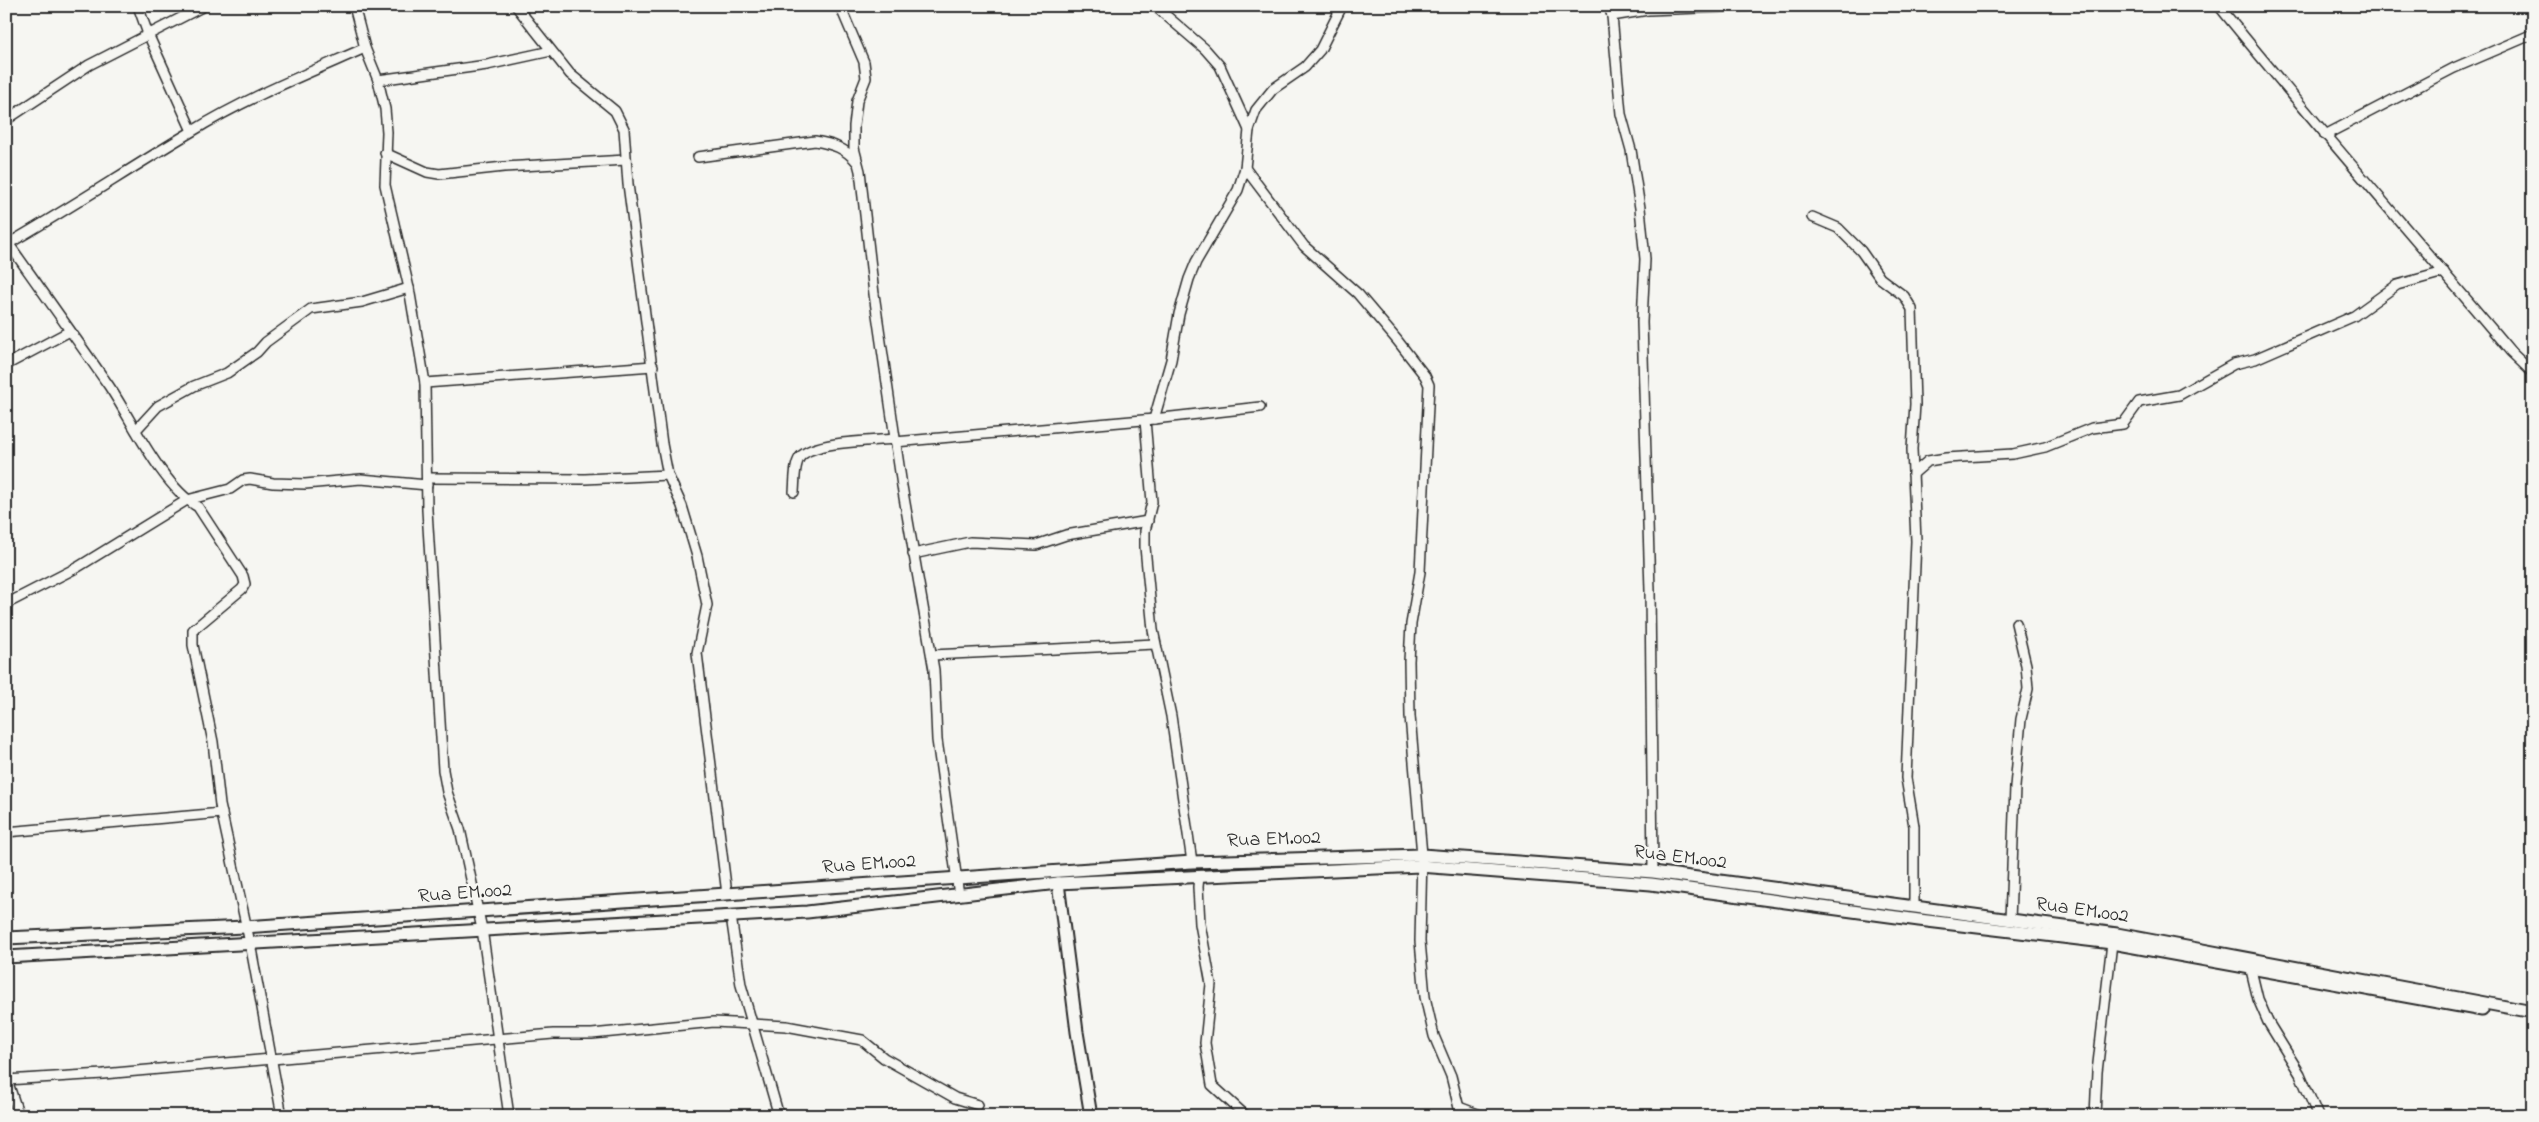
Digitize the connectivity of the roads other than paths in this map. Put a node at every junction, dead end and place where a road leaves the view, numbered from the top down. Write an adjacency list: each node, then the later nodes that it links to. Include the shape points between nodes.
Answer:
1 (138, 6): 12 (street)
2 (204, 6): 12 (street)
3 (354, 6): 14 (street)
4 (516, 6): 15 (street)
5 (840, 6): 24 (street, via 864,62 866,78 857,101 854,126)
6 (1155, 6): 18 (street, via 1206,49 1220,66)
7 (1342, 6): 18 (street, via 1320,50 1305,67 1274,89 1256,110)
8 (1609, 6): 11 (street)
9 (1751, 6): 11 (street, via 1648,10)
10 (2219, 6): 20 (street)
11 (1612, 16): 54 (street, via 1621,114 1637,188 1645,259 1642,322 1650,591)
12 (148, 34): 17 (street, via 89,65); 19 (street)
13 (2533, 34): 20 (street, via 2454,68)
14 (365, 48): 16 (street); 19 (street, via 274,88)
15 (552, 51): 16 (street, via 487,65); 23 (street, via 570,74 615,111 624,129)
16 (378, 80): 21 (street, via 387,132)
17 (6, 120)
18 (1249, 130): 25 (street)
19 (192, 131): 27 (street, via 99,191)
20 (2325, 135): 28 (street)
21 (385, 153): 23 (street, via 439,174); 29 (street, via 385,185)
22 (698, 157): 24 (street, via 815,141 834,144 850,154)
23 (626, 160): 32 (street)
24 (858, 164): 38 (street)
25 (1245, 168): 36 (street, via 1238,190 1189,278 1171,360); 52 (street, via 1304,246 1358,294 1392,333 1429,385 1420,564 1409,661)
26 (1812, 217): 39 (street, via 1838,228 1861,251 1880,278 1904,296 1912,309)
27 (7, 243): 30 (street)
28 (2444, 272): 33 (street, via 2511,352); 39 (street, via 2397,285 2354,316 2255,359 2234,364 2180,395 2139,402 2123,424 2092,428 2045,447 2013,454 1928,461)
29 (409, 288): 34 (street); 37 (street, via 362,302 311,309 227,373 194,386 158,406)
30 (70, 331): 31 (street); 37 (street)
31 (6, 365)
32 (653, 366): 34 (street); 40 (street)
33 (2533, 373)
34 (425, 383): 41 (street)
35 (1260, 407): 36 (street)
36 (1150, 420): 38 (street); 44 (street, via 1152,502)
37 (136, 430): 43 (street)
38 (895, 440): 42 (street, via 811,450 800,458); 45 (street)
39 (1914, 474): 60 (street, via 1916,541 1906,778 1914,826)
40 (668, 475): 41 (street); 58 (street, via 682,506 697,556 707,605 697,653)
41 (428, 482): 43 (street, via 361,478 305,484 250,479 242,480 230,489); 61 (street, via 444,770)
42 (794, 492)
43 (186, 500): 46 (street, via 78,567); 50 (street, via 198,507 209,522 245,584 193,630)
44 (1148, 521): 45 (street, via 1066,535 1036,545 970,542); 48 (street, via 1145,546)
45 (913, 554): 49 (street)
46 (6, 604)
47 (2016, 622): 63 (street, via 2028,689 2021,719 2015,787)
48 (1155, 644): 49 (street); 53 (street, via 1171,716)
49 (932, 655): 56 (street, via 937,740)
50 (222, 813): 51 (street); 64 (street)
51 (6, 832)
52 (1421, 861): 53 (street, Rua EM.002); 54 (street, Rua EM.002); 55 (street, Rua EM.002); 68 (street, Rua EM.002, via 1652,884); 78 (street, via 1420,941 1425,998 1434,1036 1451,1076)
53 (1192, 862): 56 (street, Rua EM.002)
54 (1653, 872): 60 (street, Rua EM.002)
55 (1200, 876): 57 (street, Rua EM.002); 84 (street, via 1200,924 1211,984 1205,1043 1212,1085)
56 (957, 878): 58 (street, Rua EM.002); 59 (street)
57 (1058, 883): 59 (street, Rua EM.002); 83 (street)
58 (728, 894): 61 (street, Rua EM.002)
59 (959, 895): 62 (street, Rua EM.002, via 807,912)
60 (1914, 907): 63 (street, Rua EM.002)
61 (478, 912): 64 (street, Rua EM.002); 65 (street)
62 (731, 916): 65 (street, Rua EM.002); 73 (street, via 742,985)
63 (2010, 920): 71 (street, Rua EM.002, via 2117,934)
64 (245, 928): 66 (street, Rua EM.002); 67 (street)
65 (482, 929): 67 (street, Rua EM.002); 74 (street)
66 (6, 938)
67 (250, 943): 69 (street, Rua EM.002); 75 (street)
68 (2112, 944): 70 (street, Rua EM.002); 86 (street)
69 (6, 957)
70 (2251, 970): 72 (street, Rua EM.002); 87 (street, via 2258,999 2300,1074)
71 (2533, 1012)
72 (2533, 1019)
73 (754, 1024): 74 (street, via 714,1022 592,1034); 77 (street, via 786,1026 862,1040 884,1058 956,1098); 82 (street)
74 (498, 1038): 75 (street); 81 (street)
75 (272, 1059): 76 (street); 80 (street)
76 (6, 1079): 79 (street)
77 (978, 1105)
78 (1460, 1111): 85 (street)
79 (19, 1116)
80 (282, 1116)
81 (509, 1116)
82 (779, 1116)
83 (1091, 1116)
84 (1246, 1116)
85 (1483, 1116)
86 (2095, 1116)
87 (2318, 1116)

